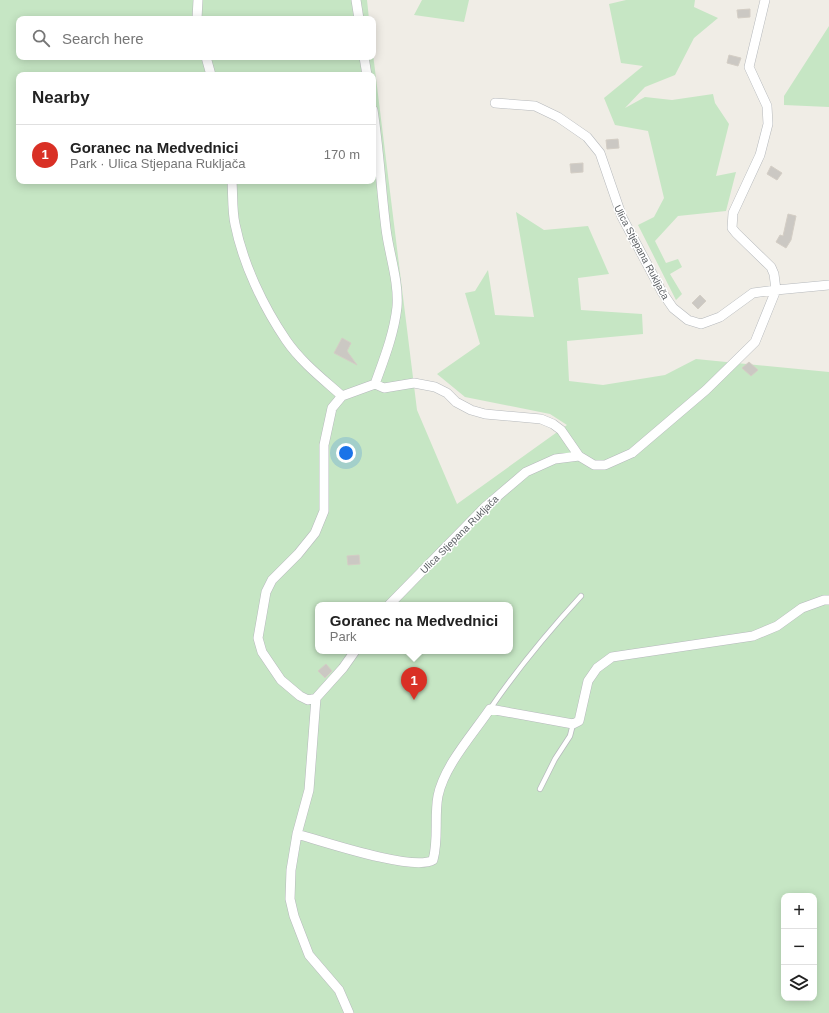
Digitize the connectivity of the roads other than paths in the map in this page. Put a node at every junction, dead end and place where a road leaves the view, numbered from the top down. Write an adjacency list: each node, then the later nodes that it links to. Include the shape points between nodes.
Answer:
1 (198, 0): 4 (street)
2 (356, 0): 5 (street)
3 (765, 0): 14 (street, via 749,67 767,106 768,124 760,155 739,200 732,228 771,267)
4 (197, 16)
5 (359, 16)
6 (207, 60): 8 (street)
7 (364, 60): 9 (street)
8 (210, 72)
9 (366, 72)
10 (495, 103): 14 (street, Ulica Stjepana Rukljača, via 535,106 558,117 587,137 600,154 622,217 662,292 672,308 688,320 701,324 720,318 753,293)
11 (376, 128): 15 (street, via 397,306 393,335)
12 (232, 184): 16 (street, via 234,222 244,258 267,308 286,340 309,367)
13 (829, 285): 14 (street, Ulica Stjepana Rukljača)
14 (776, 290): 17 (street, via 754,342 706,390 632,452 605,465 594,465)
15 (375, 384): 16 (street); 17 (street, via 384,388 414,383 435,387 471,410 485,414 541,419 561,430)
16 (342, 396): 22 (street, via 332,408 324,445 324,511 315,533 272,580 266,592 258,638 262,652 281,680 300,696 308,700)
17 (579, 456): 20 (street, Ulica Stjepana Rukljača, via 555,459 526,472 484,507)
18 (581, 596): 23 (lane, via 540,641)
19 (829, 600): 24 (street, via 802,608 777,626 753,636 612,657 597,668 588,681 579,721)
20 (392, 602)
21 (353, 654): 22 (street)
22 (316, 698): 26 (street, via 309,790)
23 (490, 709): 24 (street); 26 (street, via 444,776 438,797 436,849 433,860 427,864 396,861)
24 (573, 724): 25 (lane, via 570,736)
25 (540, 789)
26 (297, 834): 27 (street, via 291,870 290,899 294,916 309,955 339,990)
27 (350, 1013)

